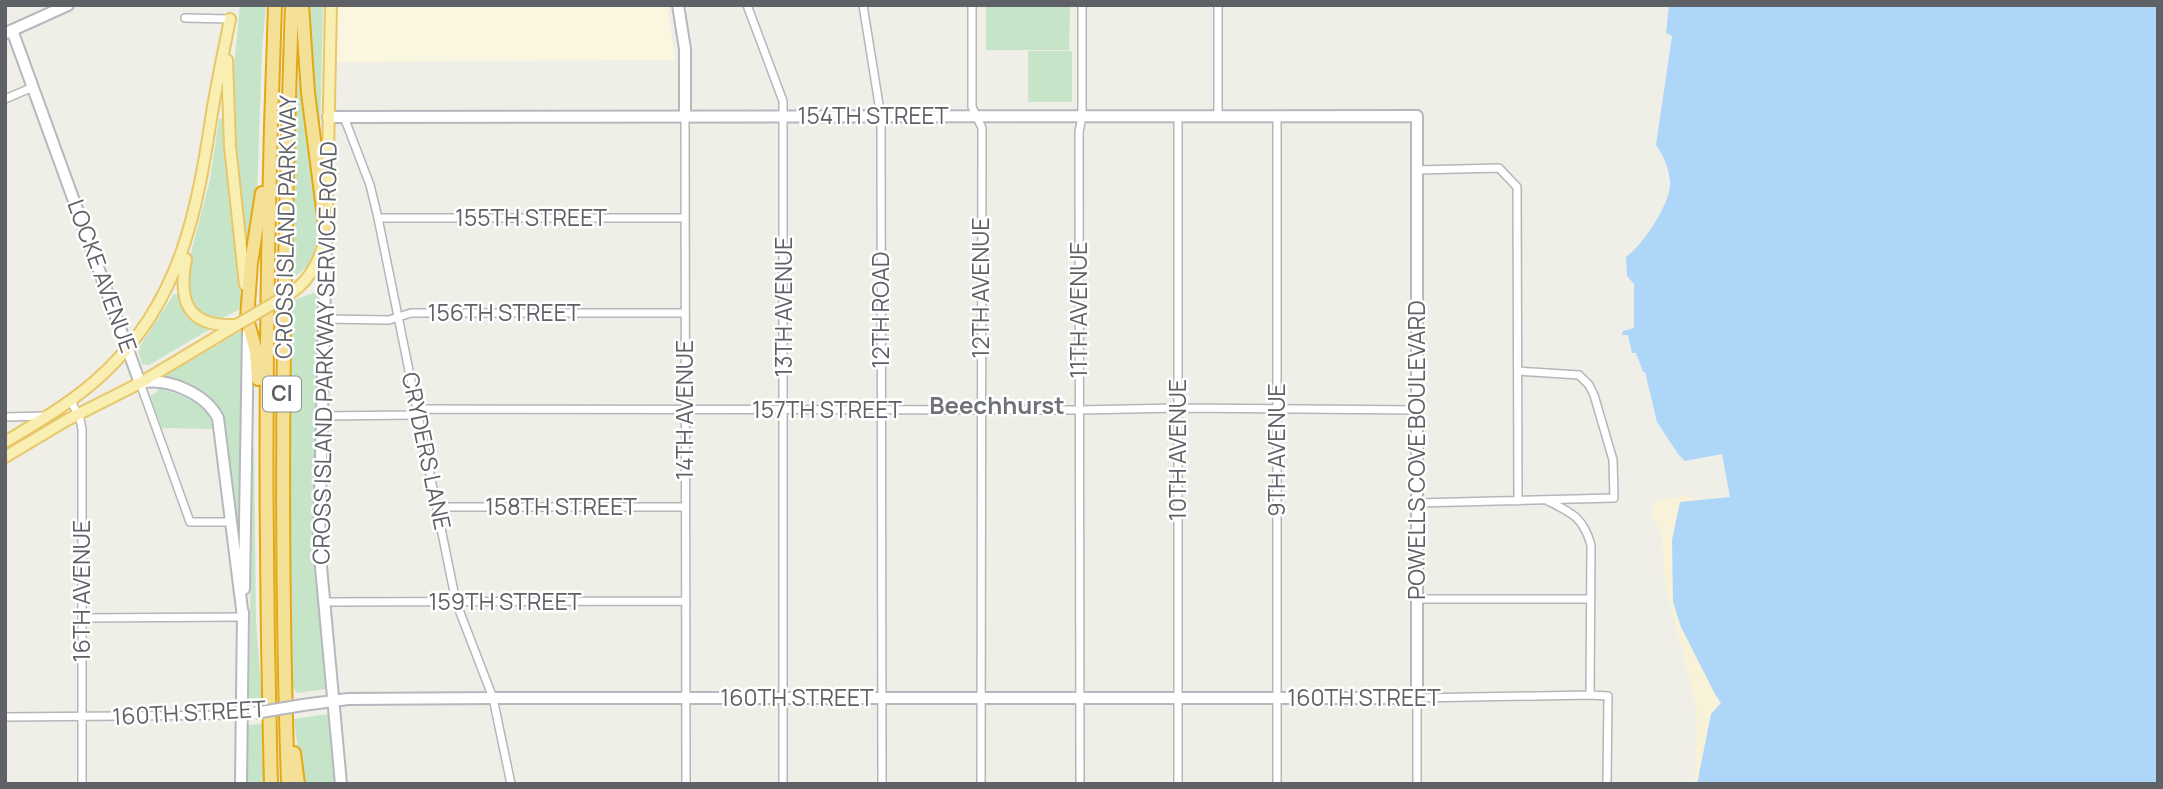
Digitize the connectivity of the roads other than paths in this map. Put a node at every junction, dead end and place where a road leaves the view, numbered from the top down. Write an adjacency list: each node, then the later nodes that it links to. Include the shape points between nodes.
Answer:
1 (68, 5): 14 (street)
2 (275, 5): 28 (highway, CROSS ISLAND PARKWAY / CI)
3 (292, 5): 71 (highway, CROSS ISLAND PARKWAY / CI, via 282,370)
4 (302, 5): 33 (highway)
5 (331, 5): 23 (main road, CROSS ISLAND PARKWAY SERVICE ROAD)
6 (678, 5): 25 (street, 14TH AVENUE, via 684,37)
7 (747, 5): 17 (street, 13TH AVENUE, via 783,101)
8 (863, 5): 26 (street, 12TH ROAD)
9 (972, 5): 18 (street, 12TH AVENUE, via 972,107)
10 (1082, 5): 27 (street, 11TH AVENUE)
11 (1218, 5): 20 (street)
12 (231, 13): 13 (street); 30 (main road); 37 (main road, via 228,117 242,244)
13 (185, 18)
14 (9, 32): 15 (street, LOCKE AVENUE)
15 (33, 88): 16 (street); 38 (street, LOCKE AVENUE)
16 (5, 99)
17 (784, 116): 25 (street, 154TH STREET); 26 (street, 154TH STREET); 43 (street, 13TH AVENUE)
18 (977, 116): 26 (street, 154TH STREET); 27 (street, 154TH STREET); 46 (street, 12TH AVENUE, via 982,126)
19 (1178, 116): 20 (street, 154TH STREET); 27 (street, 154TH STREET); 42 (street, 10TH AVENUE)
20 (1219, 116): 21 (street, 154TH STREET)
21 (1277, 116): 22 (street, 154TH STREET); 48 (street, 9TH AVENUE)
22 (1417, 116): 29 (street, POWELLS COVE BOULEVARD)
23 (328, 117): 24 (street, 154TH STREET); 33 (main road, CROSS ISLAND PARKWAY SERVICE ROAD)
24 (344, 117): 25 (street, 154TH STREET); 31 (street, CRYDERS LANE)
25 (685, 117): 32 (street, 14TH AVENUE)
26 (881, 117): 45 (street, 12TH ROAD)
27 (1082, 117): 47 (street, 11TH AVENUE)
28 (271, 120): 37 (highway); 63 (highway, CROSS ISLAND PARKWAY / CI)
29 (1417, 170): 39 (street, via 1500,168 1517,187); 49 (street, POWELLS COVE BOULEVARD)
30 (195, 208): 37 (main road, via 183,275 186,303 205,321 223,325); 38 (main road, via 168,287)
31 (378, 218): 32 (street, 155TH STREET); 35 (street, CRYDERS LANE)
32 (685, 218): 34 (street, 14TH AVENUE)
33 (326, 232): 36 (street, CROSS ISLAND PARKWAY SERVICE ROAD); 37 (main road, bridge, via 313,273 303,284)
34 (685, 313): 35 (street, 156TH STREET, via 411,313); 44 (street, 14TH AVENUE)
35 (397, 317): 36 (street, 156TH STREET); 50 (street, CRYDERS LANE)
36 (324, 319): 53 (street, CROSS ISLAND PARKWAY SERVICE ROAD)
37 (244, 321): 40 (main road); 63 (highway, via 258,365); 69 (street)
38 (128, 348): 40 (street, LOCKE AVENUE); 41 (main road)
39 (1518, 371): 57 (street, via 1579,375 1590,385 1614,460 1614,498); 58 (street)
40 (140, 383): 51 (main road); 62 (street, LOCKE AVENUE, via 190,522); 62 (street, via 183,389 215,412)
41 (71, 401): 51 (street, 16TH AVENUE); 52 (main road)
42 (1178, 408): 47 (street, 157TH STREET); 48 (street, 157TH STREET); 79 (street, 10TH AVENUE)
43 (784, 409): 44 (street, 157TH STREET); 45 (street, 157TH STREET); 75 (street, 13TH AVENUE)
44 (685, 410): 50 (street, 157TH STREET); 61 (street, 14TH AVENUE)
45 (882, 410): 46 (street, 157TH STREET); 76 (street, 12TH ROAD)
46 (981, 410): 47 (street, 157TH STREET); 77 (street, 12TH AVENUE)
47 (1079, 410): 78 (street, 11TH AVENUE)
48 (1277, 410): 49 (street, 157TH STREET); 80 (street, 9TH AVENUE)
49 (1417, 410): 59 (street, POWELLS COVE BOULEVARD)
50 (419, 412): 53 (street, 157TH STREET); 60 (street, CRYDERS LANE)
51 (78, 414): 56 (main road); 70 (street, 16TH AVENUE, via 82,429)
52 (47, 416): 54 (street); 55 (main road)
53 (322, 416): 67 (street, CROSS ISLAND PARKWAY SERVICE ROAD, via 319,537)
54 (5, 417)
55 (5, 442)
56 (5, 457)
57 (1547, 500): 58 (street); 65 (street, via 1579,518 1587,531)
58 (1518, 501): 59 (street)
59 (1417, 503): 64 (street, POWELLS COVE BOULEVARD)
60 (437, 507): 61 (street, 158TH STREET); 68 (street, CRYDERS LANE)
61 (685, 507): 66 (street, 14TH AVENUE)
62 (231, 522): 69 (street)
63 (266, 538): 88 (highway, CROSS ISLAND PARKWAY / CI)
64 (1417, 599): 65 (street); 81 (street, POWELLS COVE BOULEVARD)
65 (1591, 599): 72 (street)
66 (685, 601): 68 (street, 159TH STREET); 74 (street, 14TH AVENUE)
67 (324, 602): 68 (street, 159TH STREET); 82 (street, CROSS ISLAND PARKWAY SERVICE ROAD)
68 (456, 602): 73 (street, CRYDERS LANE)
69 (243, 617): 70 (street); 83 (street)
70 (82, 618): 85 (street, 16TH AVENUE)
71 (285, 690): 89 (highway, CROSS ISLAND PARKWAY / CI); 90 (highway)
72 (1590, 695): 81 (street, 160TH STREET); 101 (street, via 1608,696)
73 (493, 698): 74 (street, 160TH STREET); 82 (street, 160TH STREET); 92 (street, CRYDERS LANE)
74 (685, 698): 75 (street, 160TH STREET); 93 (street, 14TH AVENUE)
75 (783, 698): 76 (street, 160TH STREET); 94 (street, 13TH AVENUE)
76 (882, 698): 77 (street, 160TH STREET); 95 (street, 12TH ROAD)
77 (981, 698): 78 (street, 160TH STREET); 96 (street, 12TH AVENUE)
78 (1080, 698): 79 (street, 160TH STREET); 97 (street, 11TH AVENUE)
79 (1178, 698): 80 (street, 160TH STREET); 98 (street, 10TH AVENUE)
80 (1277, 698): 81 (street, 160TH STREET); 99 (street, 9TH AVENUE)
81 (1417, 698): 100 (street, POWELLS COVE BOULEVARD)
82 (333, 700): 83 (street, 160TH STREET, bridge); 91 (street, CROSS ISLAND PARKWAY SERVICE ROAD)
83 (241, 715): 85 (street, 160TH STREET); 87 (street)
84 (5, 717): 85 (street, 160TH STREET)
85 (82, 717): 86 (street, 16TH AVENUE)
86 (82, 784)
87 (241, 784)
88 (271, 784)
89 (288, 784)
90 (298, 784)
91 (341, 784)
92 (511, 784)
93 (686, 784)
94 (783, 784)
95 (882, 784)
96 (981, 784)
97 (1080, 784)
98 (1178, 784)
99 (1277, 784)
100 (1417, 784)
101 (1607, 784)

